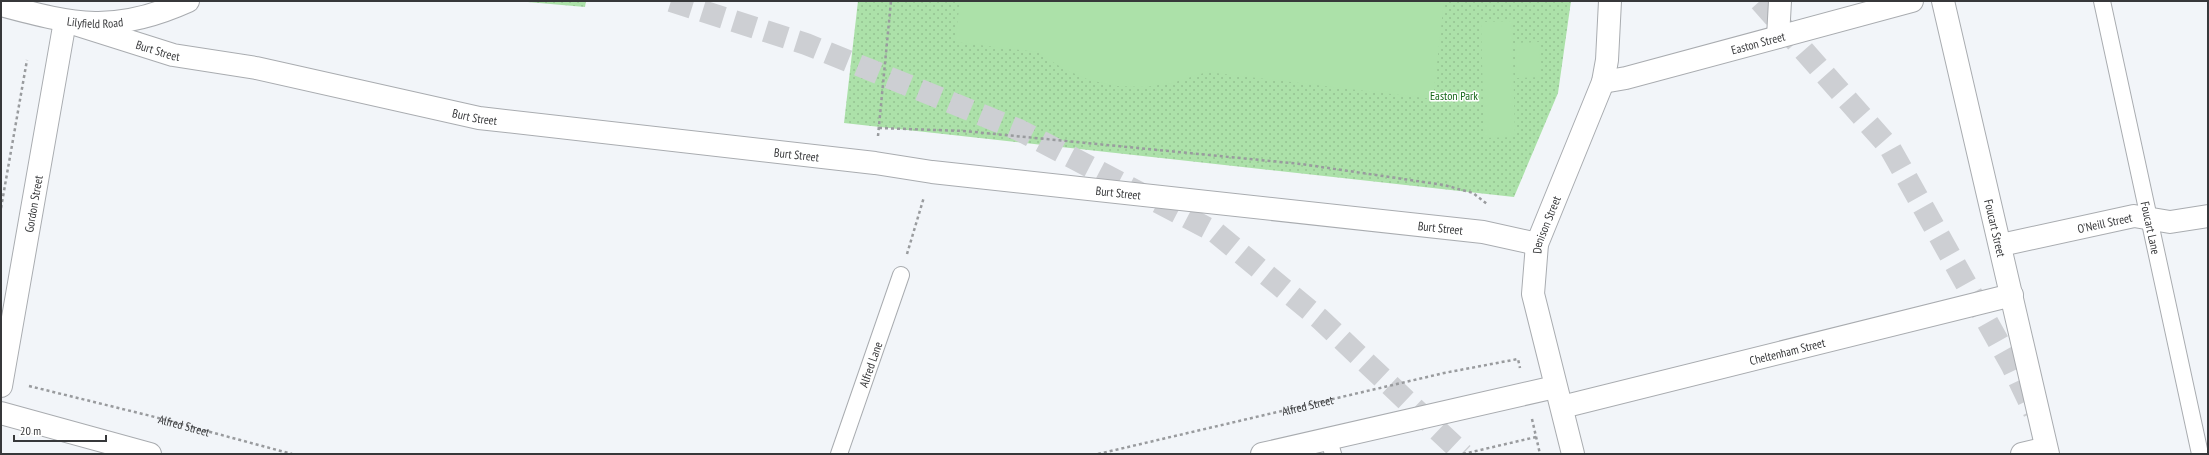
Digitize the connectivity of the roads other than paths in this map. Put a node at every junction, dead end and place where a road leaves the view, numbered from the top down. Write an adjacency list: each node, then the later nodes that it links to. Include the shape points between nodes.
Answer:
1 (188, 1): 8 (street, Lilyfield Road, via 150,17 118,23)
2 (1610, 1): 10 (street, Denison Street, via 1607,60)
3 (1780, 1): 9 (street)
4 (1912, 1): 9 (street, Easton Street)
5 (1943, 1): 14 (street, Foucart Street)
6 (2102, 1): 12 (lane, Foucart Lane)
7 (1, 5): 8 (street, Lilyfield Road)
8 (65, 21): 13 (street, Burt Street, via 173,55 256,68 480,118 875,163 932,172 1483,232); 17 (street, Gordon Street)
9 (1778, 37): 10 (street, Easton Street)
10 (1603, 82): 13 (street, Denison Street)
11 (2208, 216): 12 (street, O'Neill Street, via 2170,222)
12 (2150, 218): 14 (street, O'Neill Street, via 2134,216); 28 (lane, Foucart Lane)
13 (1537, 244): 18 (street, Denison Street, via 1534,294)
14 (2001, 245): 16 (street, Foucart Street)
15 (901, 275): 24 (lane, Alfred Lane)
16 (2012, 295): 19 (street, Cheltenham Street); 22 (street, Foucart Street)
17 (1, 386)
18 (1555, 387): 19 (street, Denison Street); 21 (street)
19 (1562, 407): 26 (street, Denison Street)
20 (1, 413): 23 (street)
21 (1331, 447): 25 (street)
22 (2047, 451): 27 (street)
23 (150, 454)
24 (839, 454)
25 (1262, 454)
26 (1573, 454)
27 (2022, 454)
28 (2200, 454)

